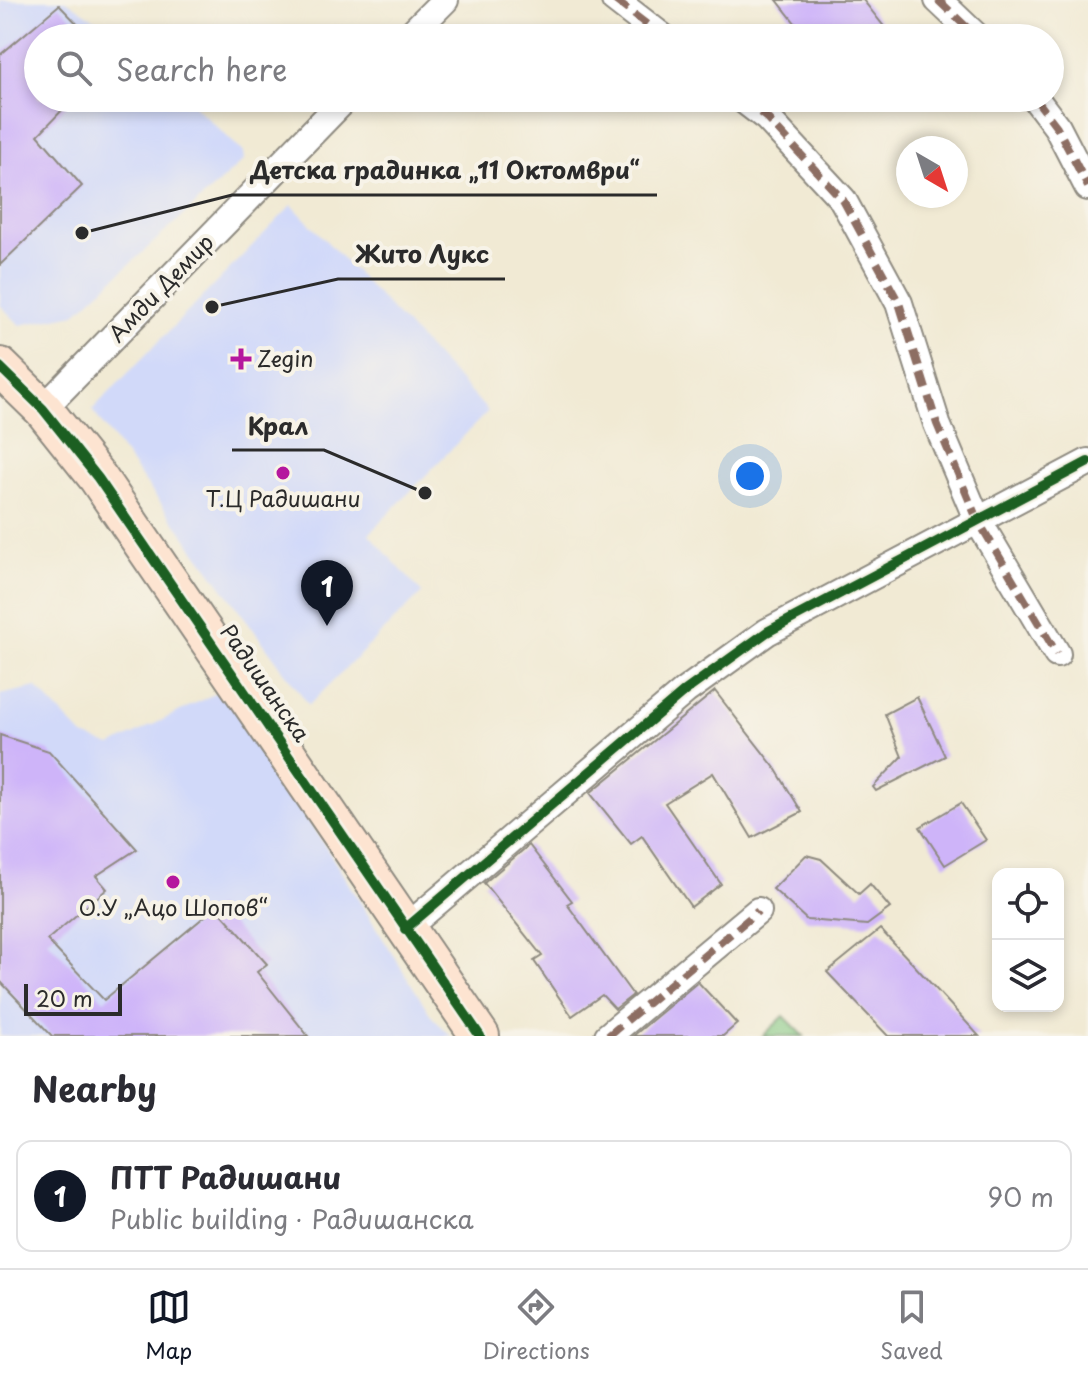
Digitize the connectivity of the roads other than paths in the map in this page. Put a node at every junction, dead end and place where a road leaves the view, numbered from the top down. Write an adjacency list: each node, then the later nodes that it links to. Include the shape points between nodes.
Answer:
1 (445, 0): 4 (street)
2 (615, 0): 5 (street)
3 (938, 0): 6 (street)
4 (421, 24)
5 (646, 24)
6 (963, 24)
7 (332, 112): 12 (street, Амди Демир)
8 (759, 112): 14 (street, via 843,200 899,303 937,424)
9 (1045, 112): 10 (street)
10 (1088, 187)
11 (0, 367): 12 (street, Радишанска)
12 (43, 409): 17 (street, Радишанска, via 98,478)
13 (1088, 462): 14 (street)
14 (977, 519): 15 (street); 17 (street, via 755,641 685,691)
15 (1057, 654)
16 (758, 911): 19 (street)
17 (405, 929): 18 (street, Радишанска)
18 (480, 1036)
19 (608, 1036)

